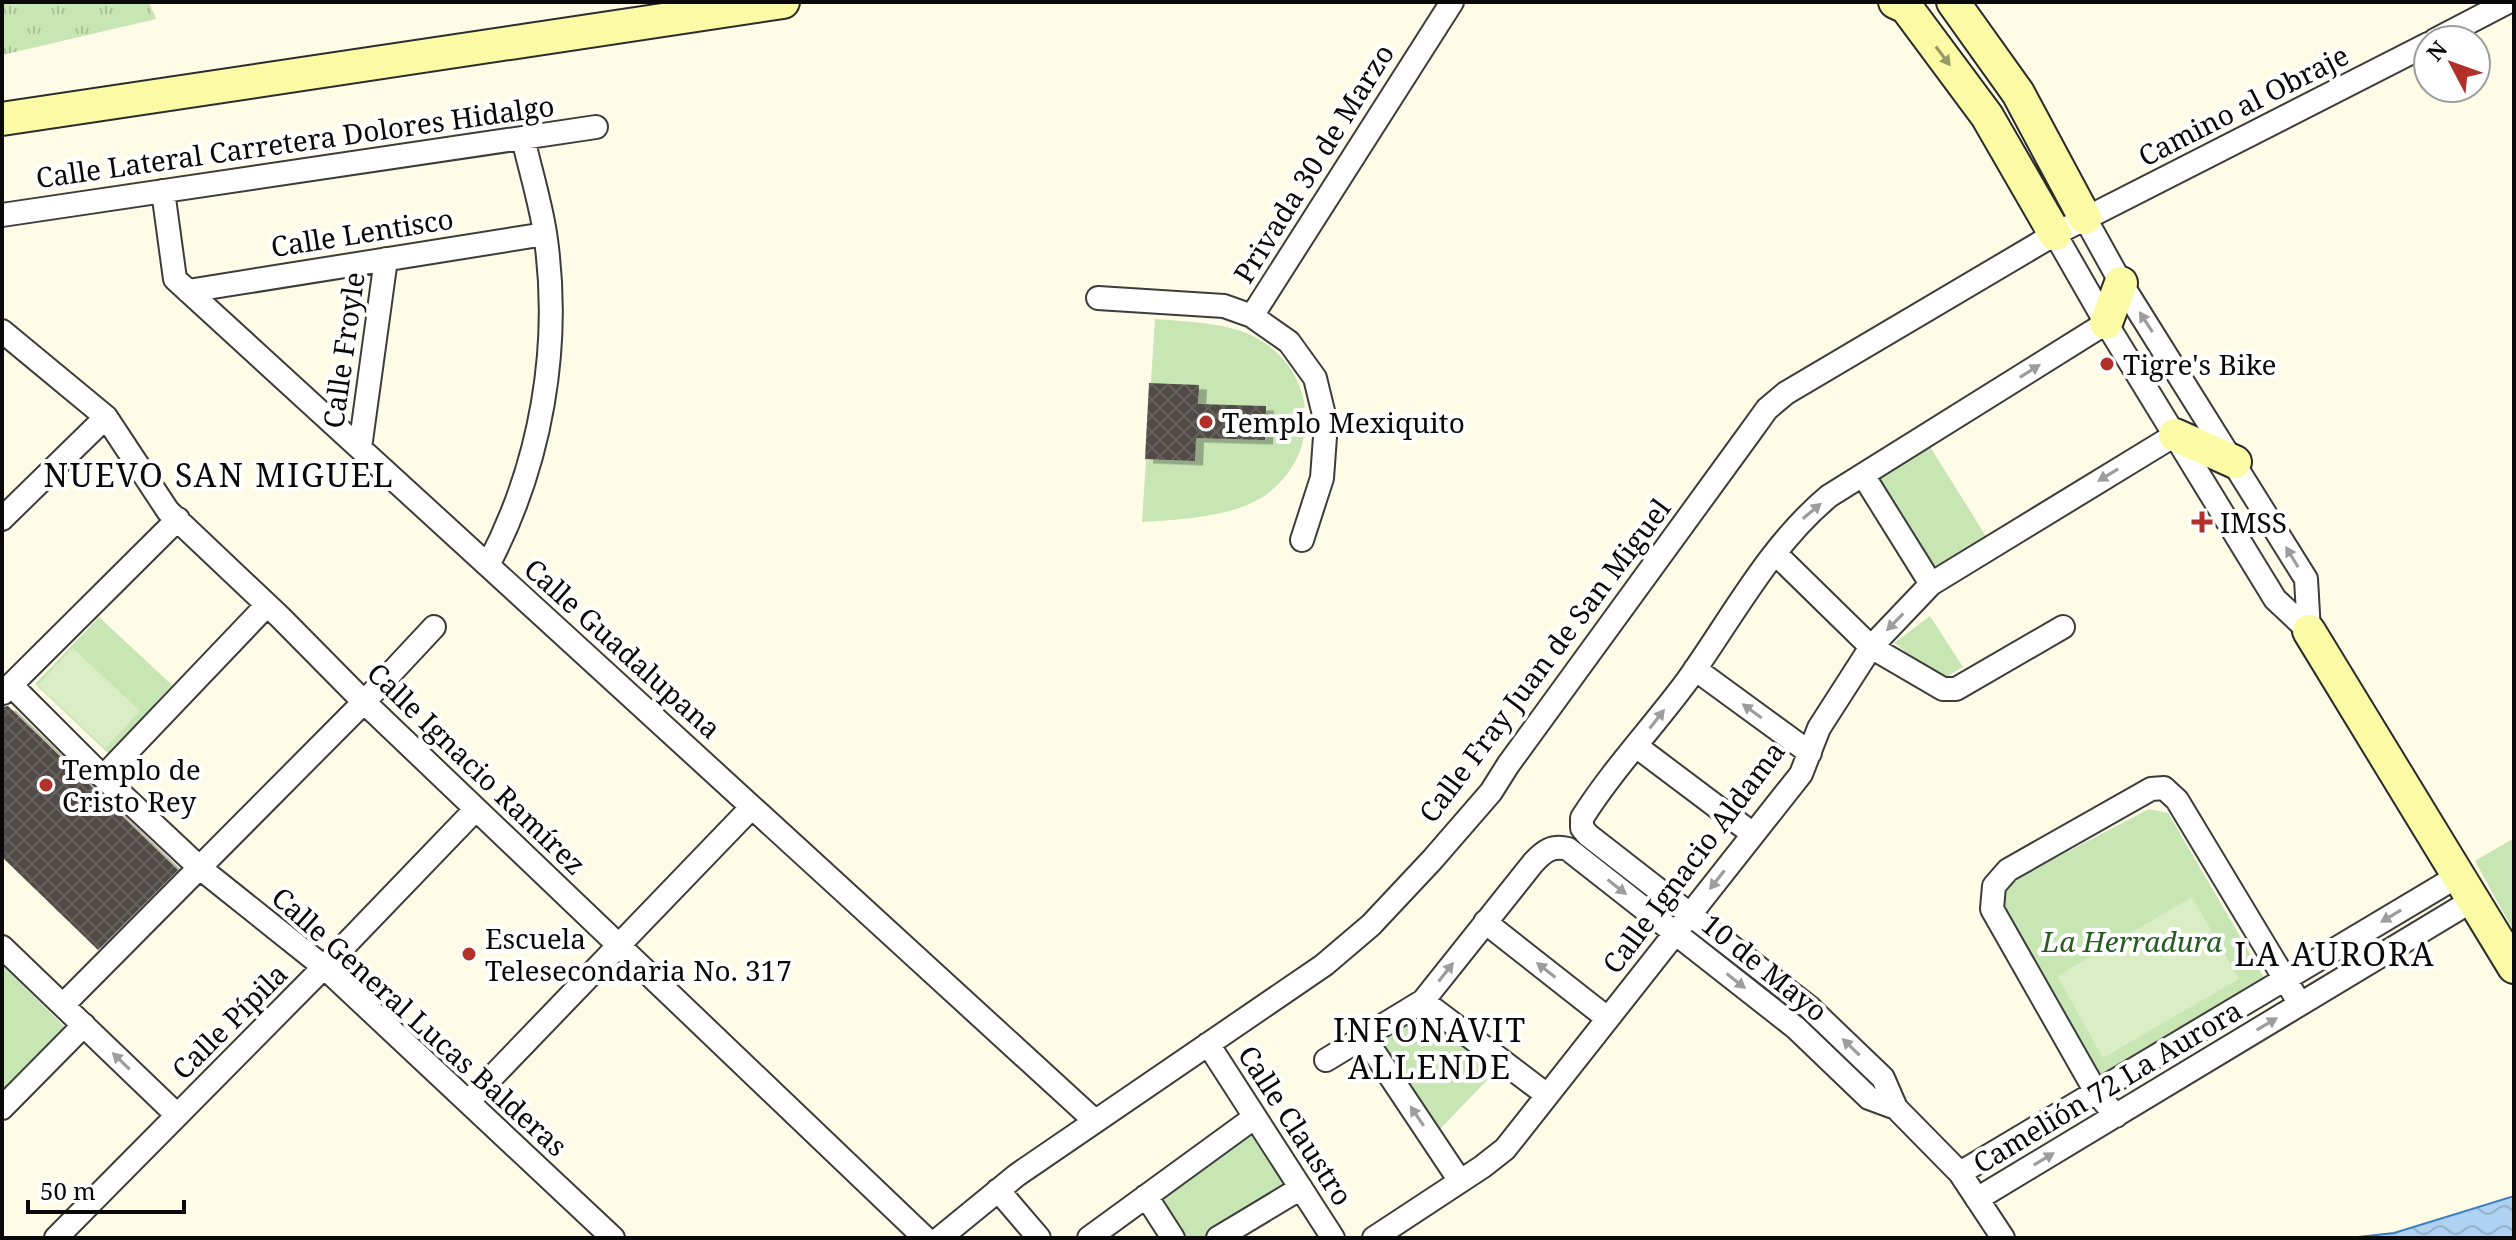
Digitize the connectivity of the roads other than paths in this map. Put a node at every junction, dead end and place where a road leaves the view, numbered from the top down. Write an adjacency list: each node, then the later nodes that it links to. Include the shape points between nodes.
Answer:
1 (783, 2): 9 (main road)
2 (1452, 2): 21 (street, Privada 30 de Marzo)
3 (1895, 2): 8 (main road, one-way to 8, via 1906,7)
4 (1953, 2): 14 (main road, via 2018,93)
5 (2508, 2): 6 (street)
6 (2466, 24)
7 (2412, 52): 14 (street, Camino al Obraje)
8 (1987, 116): 14 (main road, via 2009,122 2067,211); 16 (main road)
9 (2, 119)
10 (596, 127): 11 (street, Calle Lateral Carretera Dolores Hidalgo)
11 (523, 138): 12 (street, Calle Lateral Carretera Dolores Hidalgo); 15 (street)
12 (163, 191): 13 (street, Calle Lateral Carretera Dolores Hidalgo); 19 (street, Calle Guadalupana, via 175,279)
13 (2, 215)
14 (2085, 218): 16 (street, Calle Fray Juan de San Miguel); 18 (street)
15 (545, 234): 17 (street, Calle Lentisco); 33 (street, via 551,308 545,391 531,460 509,525)
16 (2055, 234): 22 (street); 67 (street, Calle Fray Juan de San Miguel, via 1767,409 1491,792 1432,860 1371,925 1324,965)
17 (386, 259): 19 (street, Calle Lentisco); 26 (street, Calle Froyle)
18 (2121, 283): 22 (main road); 27 (street, one-way to 18)
19 (188, 291): 26 (street, Calle Guadalupana)
20 (1098, 298): 21 (street, Privada 30 de Marzo, via 1224,306)
21 (1252, 316): 31 (street, Privada 30 de Marzo, via 1289,342 1315,378 1326,423 1322,478)
22 (2106, 323): 25 (street); 28 (street, one-way to 22)
23 (4, 335): 24 (street, Calle Ignacio Ramírez)
24 (106, 417): 29 (street); 30 (street, Calle Ignacio Ramírez)
25 (2175, 435): 27 (main road); 34 (street, Calle Ignacio Aldama, one-way to 34); 38 (street, via 2275,599)
26 (360, 448): 33 (street, Calle Guadalupana)
27 (2235, 462): 38 (street, one-way to 27, via 2306,579)
28 (1863, 475): 32 (street, one-way to 28, via 1802,519); 34 (street)
29 (2, 519)
30 (178, 519): 35 (street, Calle Ignacio Ramírez); 41 (street)
31 (1302, 540)
32 (1775, 553): 39 (street); 40 (street)
33 (488, 565): 46 (street, Calle Guadalupana)
34 (1931, 584): 39 (street, Calle Ignacio Aldama, one-way to 39)
35 (267, 605): 42 (street, Calle Ignacio Ramírez); 45 (street)
36 (434, 627): 42 (street)
37 (2063, 627): 39 (street, via 1956,689 1943,689)
38 (2309, 631): 50 (main road)
39 (1871, 647): 44 (street, Calle Ignacio Aldama, via 1819,728)
40 (1695, 669): 43 (street, one-way to 40); 44 (street, one-way to 40)
41 (6, 689): 45 (street, Calle General Lucas Balderas)
42 (364, 702): 47 (street, Calle Ignacio Ramírez); 49 (street)
43 (1636, 746): 48 (street); 51 (street, 10 de Mayo, via 1588,808 1582,828)
44 (1810, 753): 48 (street, Calle Ignacio Aldama, via 1801,774)
45 (103, 777): 49 (street, Calle General Lucas Balderas)
46 (752, 807): 54 (street); 77 (street, Calle Guadalupana)
47 (476, 809): 54 (street, Calle Ignacio Ramírez); 56 (street, Calle Pípila)
48 (1753, 834): 51 (street, Calle Ignacio Aldama, one-way to 51)
49 (200, 868): 56 (street, Calle General Lucas Balderas); 61 (street)
50 (2465, 888): 57 (main road); 58 (street, Camelión 72 La Aurora, one-way to 58); 60 (street, Camelión 72 La Aurora)
51 (1690, 914): 53 (street, Calle Ignacio Aldama); 63 (street, 10 de Mayo)
52 (1485, 922): 53 (street, 10 de Mayo, one-way to 53, via 1543,852 1556,846 1568,849); 59 (street, one-way to 52); 62 (street, one-way to 52)
53 (1675, 932): 62 (street, Calle Ignacio Aldama); 66 (street, 10 de Mayo, one-way to 66)
54 (618, 945): 71 (street); 86 (street, Calle Ignacio Ramírez)
55 (2, 947): 61 (street)
56 (324, 967): 71 (street, Calle General Lucas Balderas); 74 (street, Calle Pípila)
57 (2514, 967)
58 (2285, 979): 60 (street); 69 (street, Camelión 72 La Aurora); 69 (street, via 2177,800 2164,788 2151,789 2008,870 1994,886 1992,909)
59 (1423, 1001): 65 (street); 70 (street)
60 (2300, 1004): 75 (street, Camelión 72 La Aurora, one-way to 60)
61 (63, 1005): 64 (street)
62 (1607, 1018): 70 (street, Calle Ignacio Aldama)
63 (1826, 1023): 66 (street); 73 (street, 10 de Mayo, one-way to 63, via 1883,1078)
64 (84, 1025): 72 (street); 74 (street, one-way to 64)
65 (1364, 1037): 68 (street); 79 (street, one-way to 65)
66 (1810, 1041): 73 (street, 10 de Mayo, via 1869,1098)
67 (1208, 1044): 76 (street, Calle Claustro); 77 (street, Calle Fray Juan de San Miguel)
68 (1326, 1060)
69 (2096, 1092): 75 (street); 78 (street, Camelión 72 La Aurora)
70 (1547, 1095): 79 (street, Calle Ignacio Aldama, via 1505,1149)
71 (468, 1102): 85 (street, Calle General Lucas Balderas)
72 (2, 1108)
73 (1896, 1108): 78 (street, 10 de Mayo)
74 (177, 1115): 84 (street, Calle Pípila)
75 (2116, 1116): 83 (street, Camelión 72 La Aurora, one-way to 75)
76 (1255, 1117): 80 (street, Calle Claustro); 82 (street)
77 (1095, 1121): 81 (street, Calle Fray Juan de San Miguel)
78 (1960, 1173): 83 (street, 10 de Mayo)
79 (1460, 1181): 93 (street, Calle Ignacio Aldama)
80 (1301, 1188): 91 (street); 92 (street, Calle Claustro)
81 (998, 1190): 87 (street, Calle Fray Juan de San Miguel); 88 (street)
82 (1146, 1196): 89 (street); 90 (street)
83 (1977, 1199): 94 (street, 10 de Mayo)
84 (56, 1238)
85 (613, 1238)
86 (925, 1238)
87 (940, 1238)
88 (1039, 1238)
89 (1089, 1238)
90 (1173, 1238)
91 (1218, 1238)
92 (1333, 1238)
93 (1374, 1238)
94 (2003, 1238)

